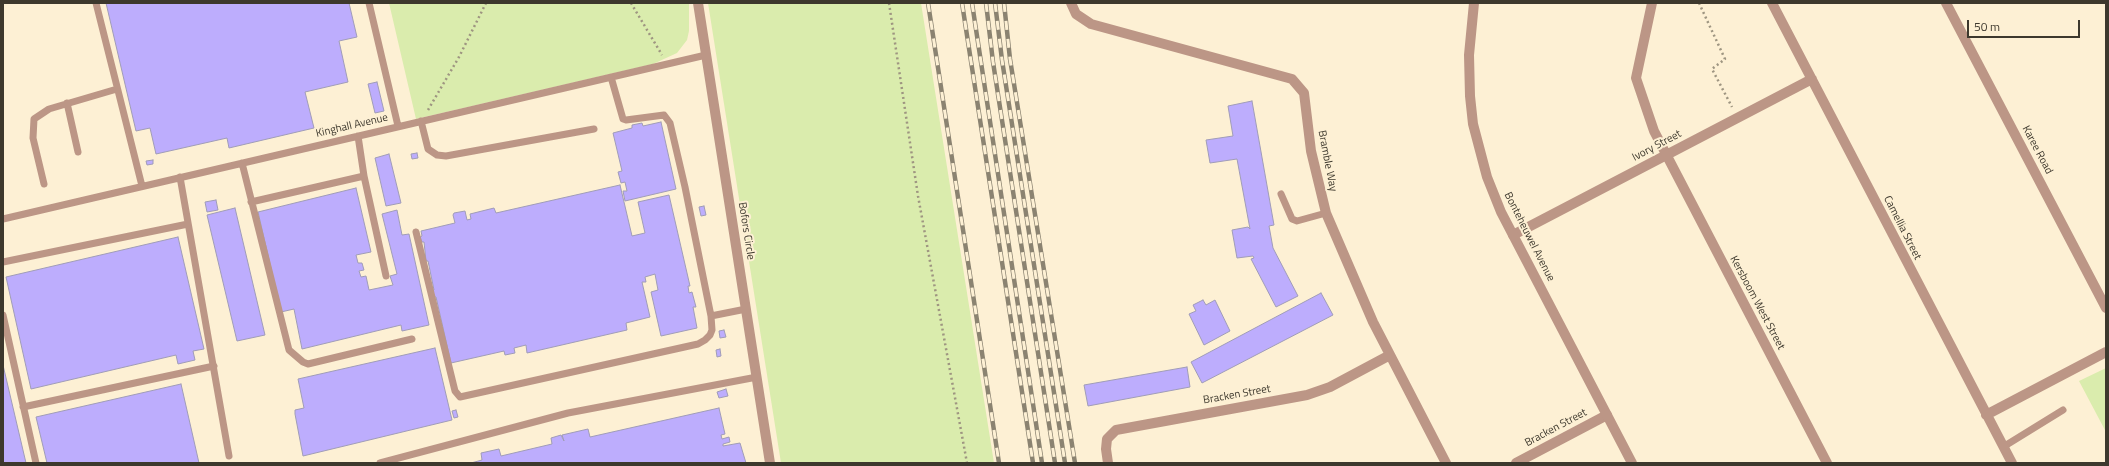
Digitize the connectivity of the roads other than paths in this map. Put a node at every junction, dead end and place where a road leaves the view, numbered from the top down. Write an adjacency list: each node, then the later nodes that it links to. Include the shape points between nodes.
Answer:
1 (96, 3): 12 (lane)
2 (369, 3): 15 (lane)
3 (698, 3): 9 (street, Bofors Circle)
4 (1071, 3): 27 (street, Bramble Way, via 1076,14 1091,24 1292,79 1304,93 1311,151)
5 (1474, 3): 31 (street, Bonteheuwel Avenue, via 1469,55 1469,90 1473,124 1487,177)
6 (1652, 3): 19 (street, Kersboom West Street, via 1636,78 1654,131)
7 (1772, 3): 11 (street, Camellia Street)
8 (1946, 3): 34 (street, Karee Road)
9 (706, 55): 10 (lane, Kinghall Avenue); 35 (street, Bofors Circle)
10 (611, 77): 14 (lane, Kinghall Avenue); 37 (lane, via 623,119 664,115 670,123)
11 (1812, 79): 19 (street, Ivory Street); 46 (street, Camellia Street)
12 (117, 89): 13 (lane); 24 (lane)
13 (67, 103): 18 (lane); 23 (lane, via 49,109 34,119 33,138)
14 (422, 121): 15 (lane, Kinghall Avenue); 16 (lane, via 428,149 437,155 446,156)
15 (398, 126): 17 (lane, Kinghall Avenue)
16 (594, 129)
17 (358, 136): 20 (lane, Kinghall Avenue); 21 (lane)
18 (78, 152)
19 (1666, 155): 31 (street, Ivory Street); 56 (street, Kersboom West Street)
20 (242, 163): 22 (lane, Kinghall Avenue); 26 (lane)
21 (364, 176): 26 (lane); 33 (lane)
22 (180, 177): 24 (lane, Kinghall Avenue); 29 (lane)
23 (44, 184)
24 (142, 186): 28 (lane, Kinghall Avenue)
25 (1281, 194): 27 (lane, via 1292,219 1297,221)
26 (251, 202): 38 (lane, via 284,339 289,350 296,356 308,364)
27 (1326, 213): 40 (street, Bramble Way, via 1372,322)
28 (3, 219)
29 (188, 224): 32 (lane); 41 (lane)
30 (416, 232): 37 (lane, via 455,391 460,397 698,344 710,335)
31 (1513, 235): 45 (street, Bonteheuwel Avenue)
32 (3, 262)
33 (386, 276)
34 (2106, 308)
35 (746, 309): 37 (lane); 42 (street, Bofors Circle)
36 (3, 315): 43 (lane)
37 (711, 316)
38 (412, 339)
39 (2106, 352): 46 (street)
40 (1390, 355): 52 (street, Bracken Street, via 1323,390 1307,395 1116,430 1107,439); 53 (street, Bramble Way)
41 (214, 366): 43 (lane); 48 (lane)
42 (757, 377): 50 (lane, via 568,413); 51 (street, Bofors Circle)
43 (23, 407): 49 (lane)
44 (2063, 410): 47 (lane)
45 (1607, 415): 54 (street, Bracken Street); 55 (street, Bonteheuwel Avenue)
46 (1986, 415): 47 (street, Camellia Street)
47 (2003, 447): 57 (street, Camellia Street)
48 (229, 456)
49 (36, 463)
50 (380, 463)
51 (770, 463)
52 (1108, 463)
53 (1446, 463)
54 (1516, 463)
55 (1632, 463)
56 (1827, 463)
57 (2012, 463)

